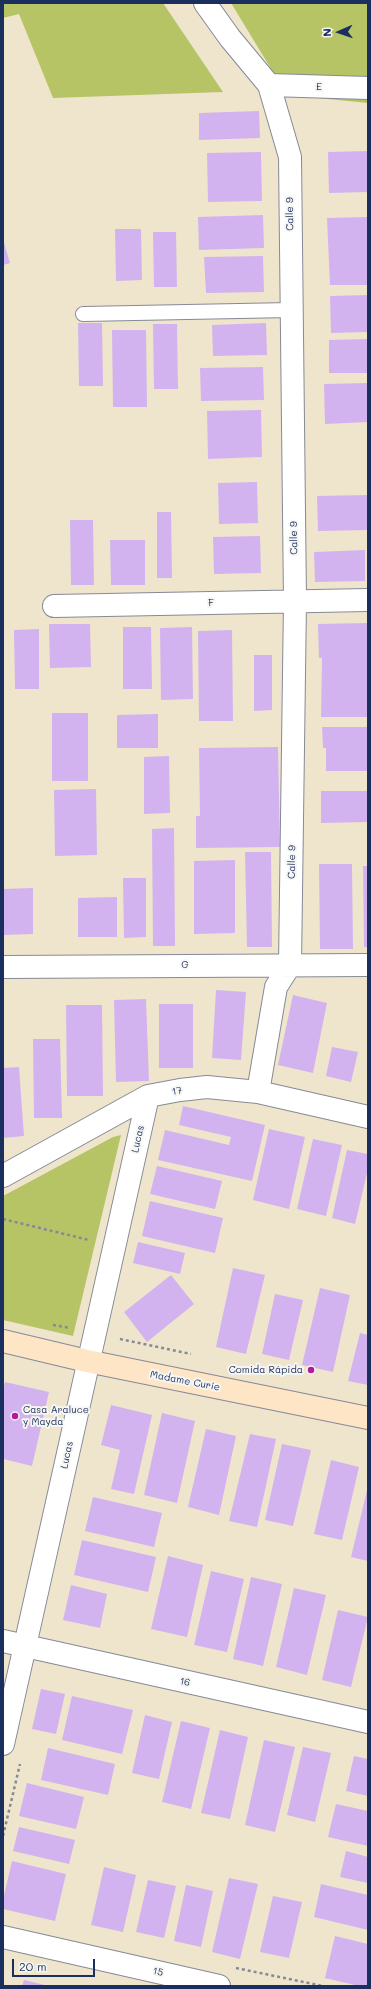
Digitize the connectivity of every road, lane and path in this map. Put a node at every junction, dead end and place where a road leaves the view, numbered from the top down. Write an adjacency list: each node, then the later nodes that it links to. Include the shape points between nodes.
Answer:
1 (205, 3): 2 (street, Calle 9)
2 (269, 85): 3 (street, E); 4 (street, Calle 9, via 290,158)
3 (368, 88)
4 (291, 310): 5 (lane); 7 (street, Calle 9)
5 (83, 314)
6 (368, 600): 7 (street, F)
7 (295, 601): 8 (street, F); 9 (street, Calle 9)
8 (54, 606)
9 (290, 965): 10 (street, G); 11 (street, G); 12 (street, via 276,987)
10 (368, 965)
11 (3, 967)
12 (258, 1092): 13 (street, 17, via 207,1087); 14 (street, 17)
13 (148, 1096): 15 (street, 17); 19 (street, Lucas)
14 (368, 1117)
15 (3, 1176)
16 (3, 1219): 17 (path)
17 (89, 1240)
18 (47, 1323): 19 (path)
19 (93, 1334): 21 (path); 22 (street, Lucas)
20 (3, 1341): 22 (main road, Madame Curie)
21 (197, 1355)
22 (88, 1361): 23 (main road, Madame Curie); 25 (street, Lucas)
23 (368, 1418)
24 (3, 1641): 25 (street, 16)
25 (26, 1647): 26 (street, 16); 27 (street, Lucas)
26 (368, 1722)
27 (3, 1744)
28 (3, 1937): 29 (street, 15)
29 (219, 1986)

